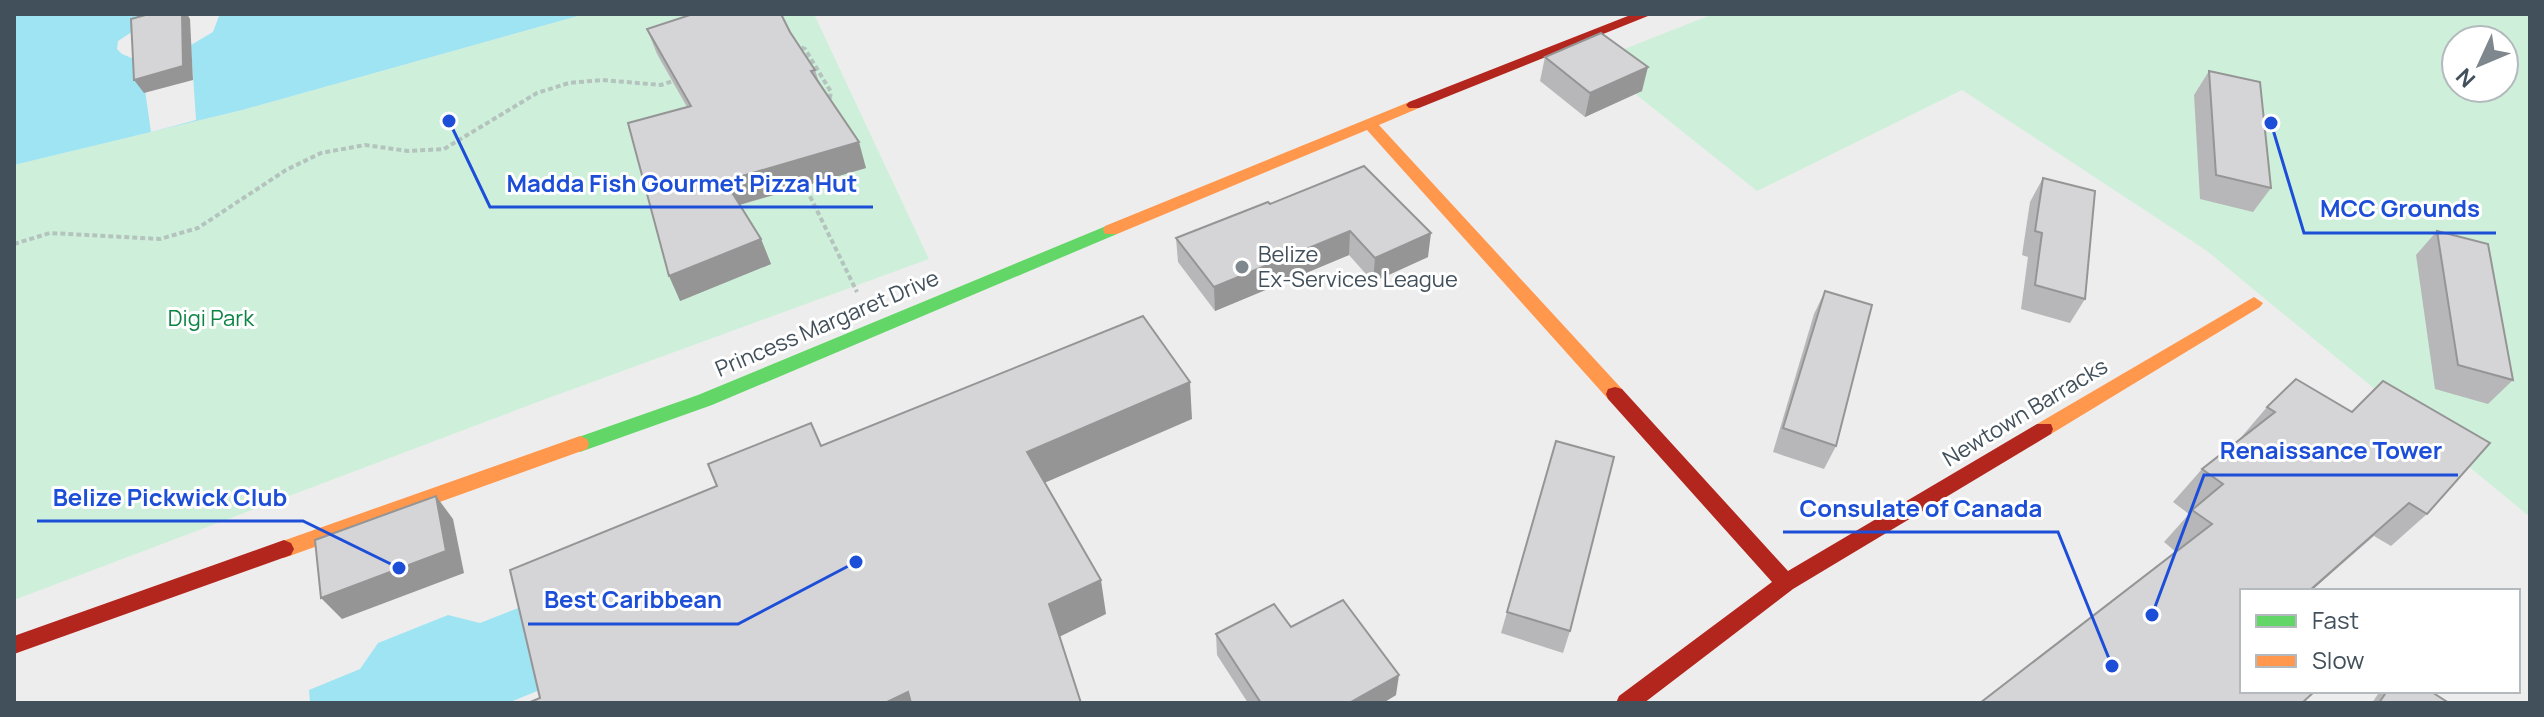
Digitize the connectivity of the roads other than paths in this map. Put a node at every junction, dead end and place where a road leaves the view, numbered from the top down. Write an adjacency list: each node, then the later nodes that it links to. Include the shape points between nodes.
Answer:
1 (1646, 14): 2 (main road, Princess Margaret Drive)
2 (1369, 123): 4 (main road); 5 (main road, Princess Margaret Drive, via 705,400)
3 (2254, 303): 4 (main road, Newtown Barracks)
4 (1786, 583): 6 (main road, Newtown Barracks)
5 (14, 645)
6 (1627, 703)

